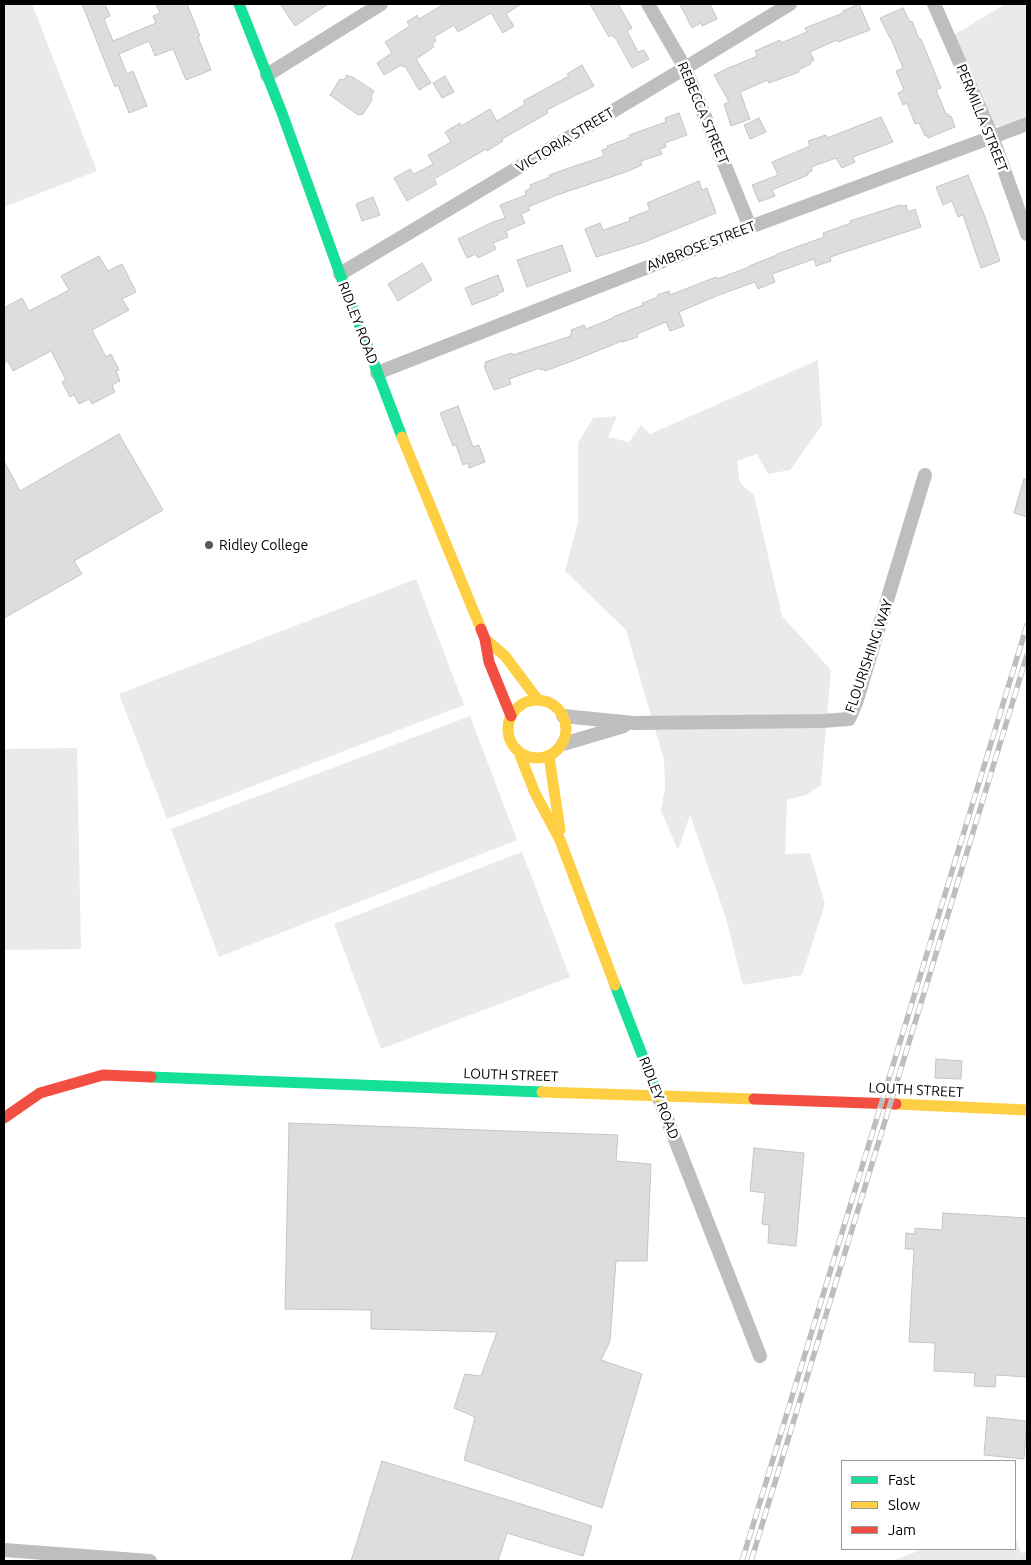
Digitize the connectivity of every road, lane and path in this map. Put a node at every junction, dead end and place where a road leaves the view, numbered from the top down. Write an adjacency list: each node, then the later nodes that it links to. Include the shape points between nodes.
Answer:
1 (240, 4): 7 (street, RIDLEY ROAD)
2 (381, 4): 7 (street)
3 (648, 4): 6 (street, REBECCA STREET)
4 (790, 4): 6 (street, VICTORIA STREET)
5 (934, 4): 9 (street, PERMILLA STREET)
6 (686, 68): 10 (street, REBECCA STREET); 12 (street, VICTORIA STREET)
7 (267, 75): 12 (street, RIDLEY ROAD)
8 (1027, 124): 9 (street, AMBROSE STREET)
9 (992, 136): 10 (street, AMBROSE STREET); 11 (street, PERMILLA STREET)
10 (750, 227): 13 (street, AMBROSE STREET)
11 (1027, 234)
12 (340, 274): 13 (street, RIDLEY ROAD)
13 (377, 373): 15 (street, RIDLEY ROAD)
14 (925, 475): 19 (street, FLOURISHING WAY, via 849,718 822,722)
15 (485, 639): 16 (street, RIDLEY ROAD, via 505,656); 17 (street, RIDLEY ROAD, via 489,662)
16 (538, 700): 17 (street, via 519,705); 18 (street, via 557,707)
17 (511, 716): 21 (street, via 507,732)
18 (563, 716): 19 (street, FLOURISHING WAY); 20 (street, via 566,735)
19 (634, 723): 20 (street, FLOURISHING WAY)
20 (563, 744): 22 (street)
21 (520, 755): 22 (street, via 540,759); 23 (street, RIDLEY ROAD, via 535,793)
22 (549, 756): 23 (street, RIDLEY ROAD)
23 (560, 840): 24 (street, RIDLEY ROAD)
24 (658, 1096): 25 (street, LOUTH STREET); 26 (street, LOUTH STREET, via 103,1075 40,1094); 27 (street, RIDLEY ROAD)
25 (1027, 1110)
26 (4, 1118)
27 (760, 1356)
28 (4, 1550): 29 (street)
29 (150, 1561)

